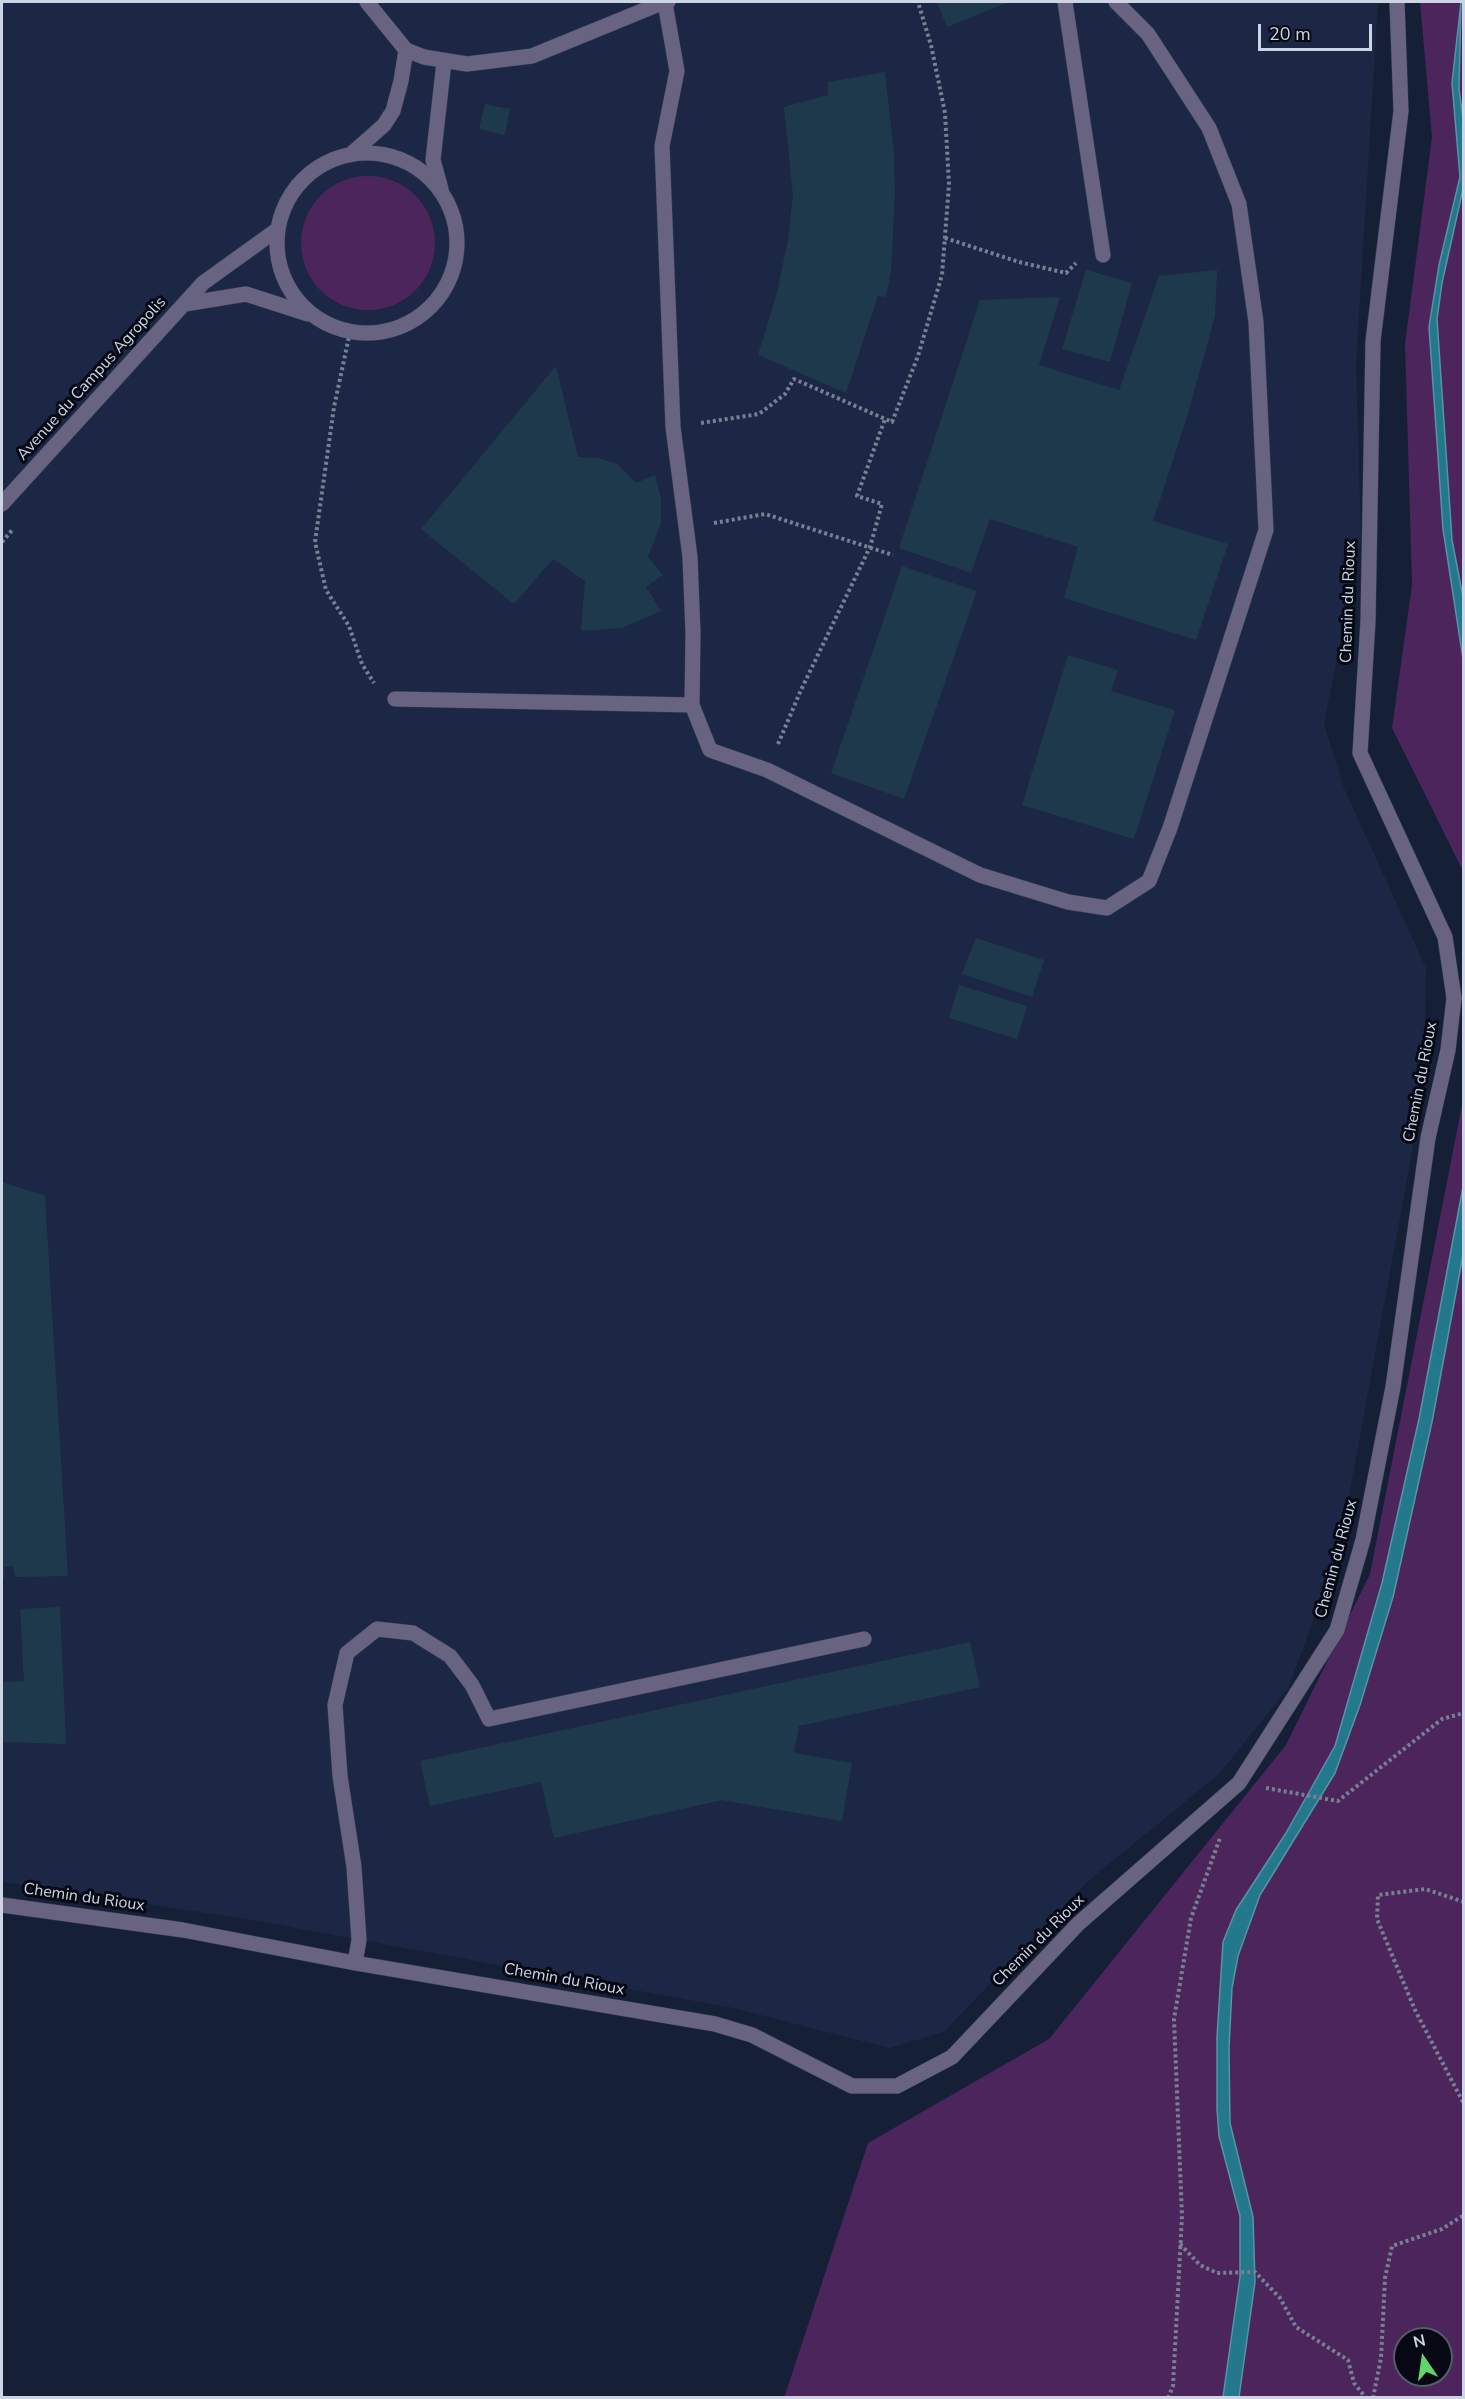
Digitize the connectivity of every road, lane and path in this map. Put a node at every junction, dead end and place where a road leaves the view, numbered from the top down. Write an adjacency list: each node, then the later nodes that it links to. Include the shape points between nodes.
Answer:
1 (367, 2): 7 (street)
2 (666, 2): 8 (street, via 532,56 466,64); 18 (street, via 677,71 662,146)
3 (918, 2): 12 (path, via 932,45 945,113 949,184)
4 (1065, 2): 13 (street)
5 (1116, 2): 25 (street, via 1148,34 1209,128 1239,204 1256,322 1266,530 1170,828 1149,881 1107,908 1068,902 980,875)
6 (1397, 2): 28 (street, Chemin du Rioux, via 1401,111 1373,341 1368,621 1360,753 1445,937 1454,998 1448,1050 1428,1138 1394,1388 1363,1540 1337,1629)
7 (406, 50): 8 (street); 9 (street, via 393,111 384,125)
8 (444, 62): 10 (street, via 433,160)
9 (350, 155): 10 (street, via 395,157 433,181); 11 (street, via 316,168 302,181 282,212)
10 (446, 200): 16 (street, via 455,223 457,249 452,274 440,296 422,314 400,327 376,333)
11 (278, 229): 14 (street, Avenue du Campus Agropolis, via 203,283); 15 (street, via 277,254 283,278 296,299)
12 (945, 238): 13 (path, via 1066,273 1080,260); 17 (path, via 942,275 918,356 892,422)
13 (1103, 255)
14 (185, 304): 15 (street, Avenue du Campus Agropolis, via 246,294); 19 (street, Avenue du Campus Agropolis)
15 (314, 316): 16 (street)
16 (350, 332): 23 (path, via 334,407 315,542 326,590 349,627 362,664 375,685)
17 (885, 419): 18 (path, via 794,379 785,394 759,414); 21 (path, via 857,496 882,504)
18 (673, 427): 20 (street)
19 (2, 504)
20 (687, 528): 21 (path, via 765,514); 24 (street, via 693,633)
21 (870, 547): 22 (path); 25 (path)
22 (892, 555)
23 (395, 699): 24 (street)
24 (692, 705): 25 (street, via 710,750)
25 (766, 770)
26 (864, 1639): 32 (street, via 489,1719 472,1685 450,1656 413,1633 377,1629 347,1653 334,1705 339,1776 354,1867 359,1940)
27 (1464, 1713): 28 (path, via 1442,1719 1338,1801)
28 (1239, 1784): 32 (street, Chemin du Rioux, via 1078,1924 952,2057 897,2086 852,2086 752,2036 715,2024)
29 (1223, 1828): 35 (path, via 1191,1918 1174,2019)
30 (1464, 1902): 33 (path, via 1425,1889 1378,1895 1377,1918 1415,2010)
31 (2, 1905): 32 (street, Chemin du Rioux, via 183,1930)
32 (355, 1963)
33 (1464, 2104)
34 (1464, 2215): 38 (path, via 1442,2229 1392,2246 1385,2278 1381,2358)
35 (1180, 2244): 36 (path, via 1173,2386); 37 (path, via 1200,2265 1217,2273 1255,2272 1280,2298 1296,2327 1348,2360 1353,2382)
36 (1168, 2397)
37 (1366, 2397)
38 (1373, 2397)

